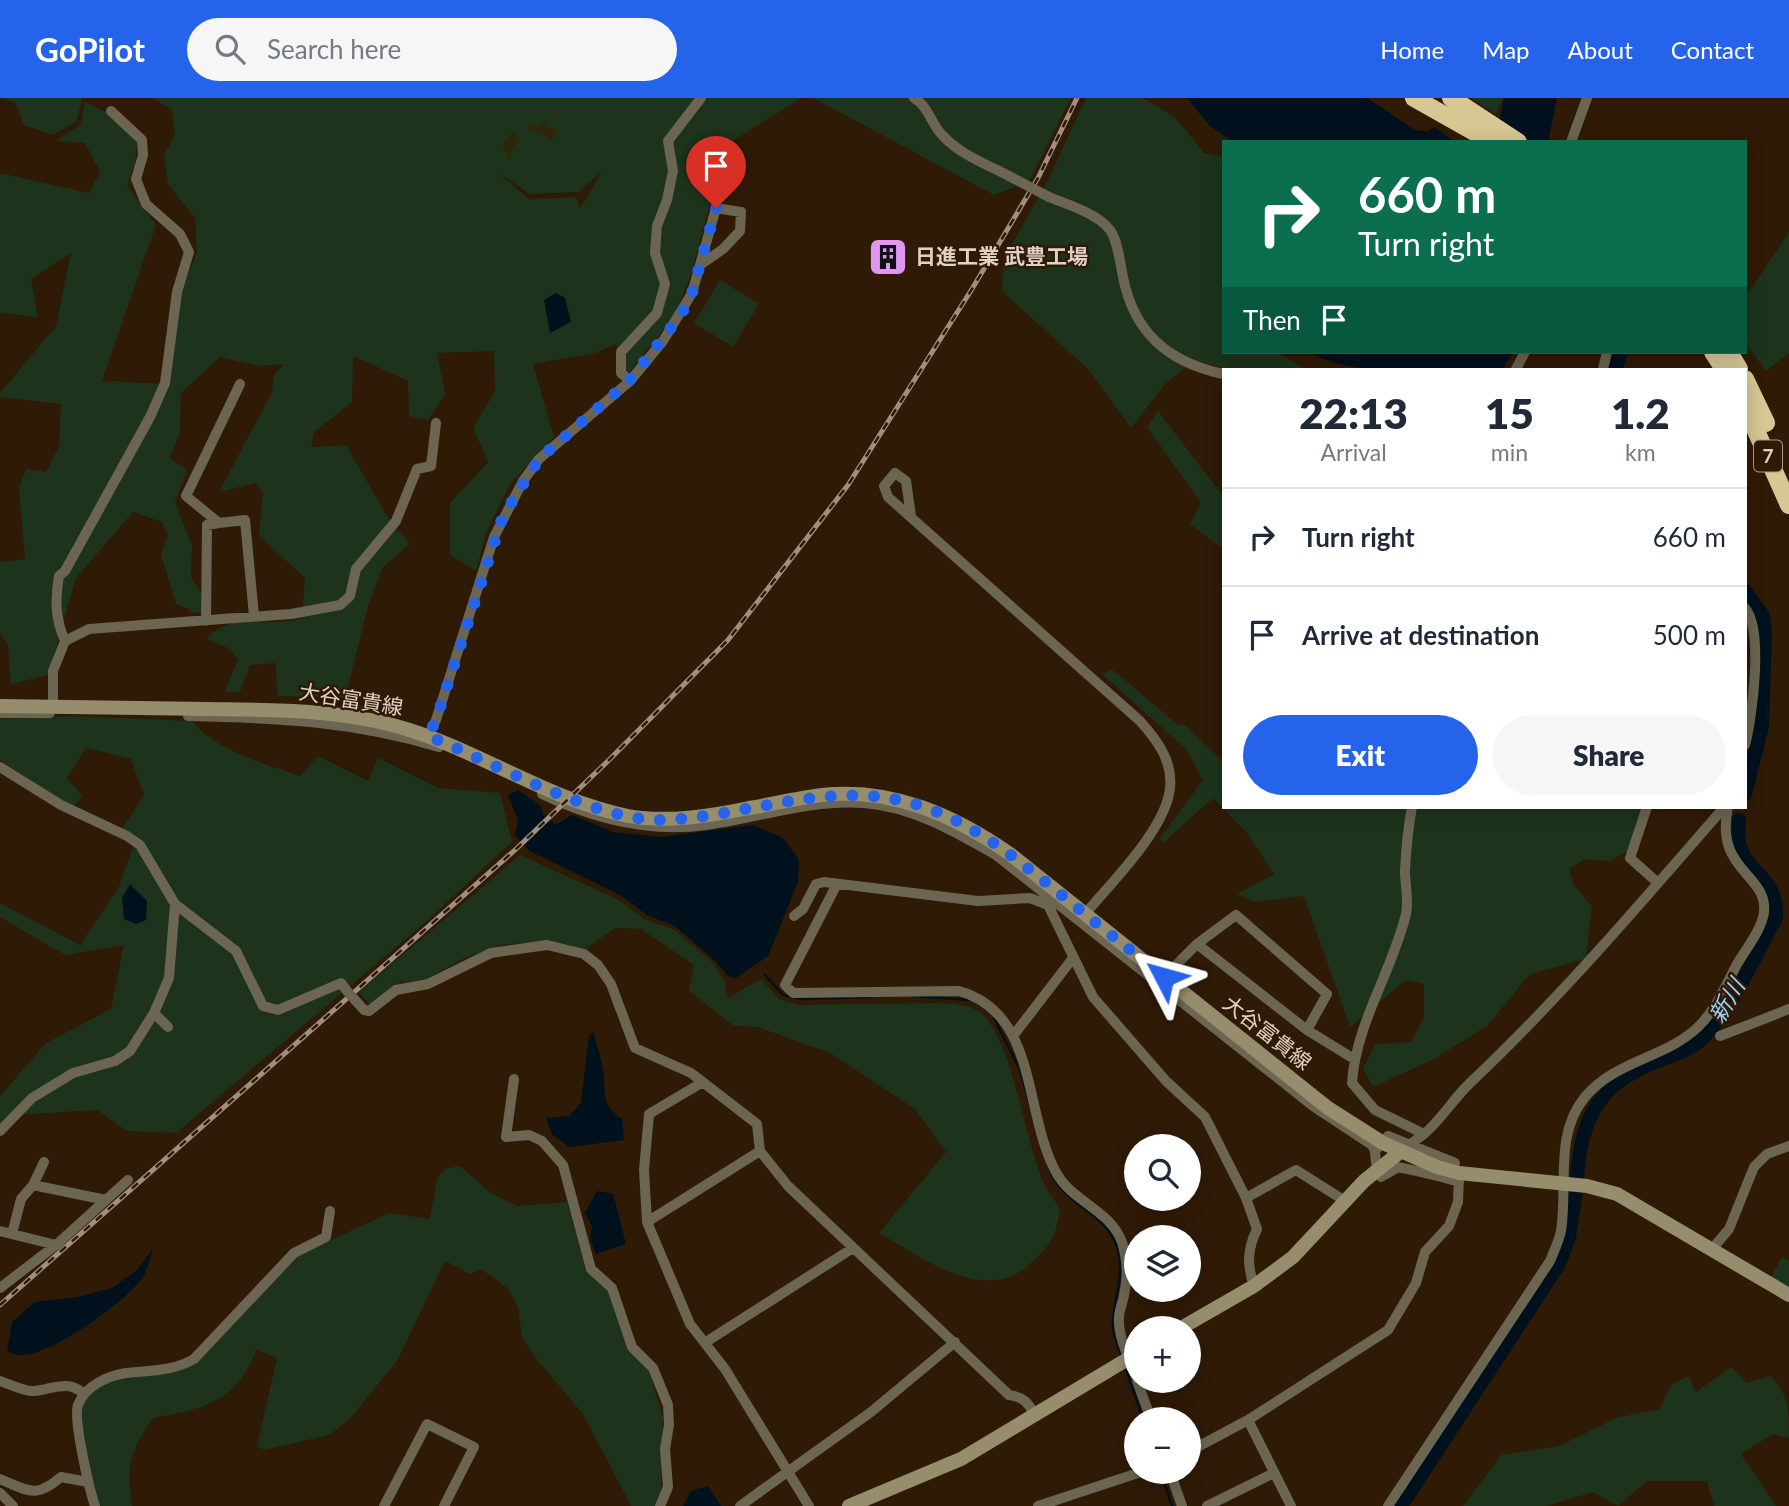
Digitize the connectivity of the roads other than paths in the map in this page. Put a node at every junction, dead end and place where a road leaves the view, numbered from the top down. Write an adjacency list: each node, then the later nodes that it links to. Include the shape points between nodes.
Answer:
1 (701, 98): 13 (street, via 668,141 673,171 657,226 655,253 665,284 657,313 621,352 621,373)
2 (914, 98): 12 (street, bridge, via 924,104 942,135 962,152 1094,218 1111,231 1137,322 1161,347 1203,370)
3 (1414, 98): 7 (highway)
4 (1451, 98): 7 (highway)
5 (1587, 98): 10 (street)
6 (111, 111): 25 (street, via 142,140 136,179 146,204 180,234 189,252 177,292 165,383 59,576 55,606)
7 (1476, 123): 8 (highway); 9 (highway)
8 (1490, 140)
9 (1514, 140)
10 (1572, 140)
11 (700, 265): 11 (street, via 740,231 741,212 716,208); 13 (street, via 681,315)
12 (1222, 374)
13 (629, 381): 29 (street, via 539,459 503,516)
14 (1747, 383): 18 (highway, 7)
15 (240, 384): 21 (street, via 186,496)
16 (1747, 411): 19 (highway, 7)
17 (436, 423): 23 (street, via 431,466 417,469 396,521 356,569 350,596 340,605)
18 (1789, 475)
19 (1789, 505)
20 (911, 516): 38 (street, via 1158,741 1168,764 1170,788 1158,820)
21 (219, 523): 23 (street, via 244,520); 24 (street, via 207,524)
22 (1747, 612): 30 (street, via 1754,626 1752,720)
23 (254, 616): 24 (street)
24 (206, 621): 25 (street, via 89,629)
25 (65, 641): 27 (street, via 53,671)
26 (0, 706): 27 (main road, 大谷富貴線)
27 (53, 706): 29 (main road, 大谷富貴線, via 298,712 370,720)
28 (0, 713): 55 (street, via 289,718 385,731 472,761 579,810 616,822 659,828 706,825 824,803 865,803 910,812 946,825 996,855 1313,1106)
29 (428, 736): 38 (main road, 大谷富貴線, via 570,798 637,817 659,820 720,814 822,795 878,797 926,807 985,836)
30 (1747, 738)
31 (0, 767): 37 (street, via 139,845)
32 (1412, 809): 49 (street, via 1406,836 1407,912)
33 (1646, 809): 35 (street, via 1630,858)
34 (1728, 809): 35 (street, via 1720,812); 63 (street, via 1724,834 1729,853 1759,889 1764,911 1757,929 1698,1027 1602,1080 1584,1098 1570,1124)
35 (1658, 883): 53 (street, via 1538,1018 1467,1085)
36 (837, 884): 39 (street, via 816,884); 41 (street, via 978,901 1030,898 1048,905); 47 (street, via 785,985 793,993 959,991 978,996 994,1008)
37 (175, 904): 44 (street, via 169,978); 51 (street, bridge, via 236,951 260,1002 268,1009 278,1010 341,983 369,1011 396,990 428,984 491,953 535,946 584,954 611,984 635,1048)
38 (1085, 914): 42 (main road, 大谷富貴線)
39 (794, 916)
40 (1198, 944): 42 (street); 46 (street); 46 (street, via 1236,915 1328,994)
41 (1073, 958): 47 (street); 65 (street, via 1093,997 1205,1117)
42 (1164, 977): 55 (main road, 大谷富貴線)
43 (1789, 1009): 48 (street)
44 (154, 1013): 45 (street); 52 (street, via 130,1051 114,1062 62,1079 32,1098)
45 (168, 1027)
46 (1307, 1030): 49 (street)
47 (1013, 1036): 79 (street, via 1056,1173 1110,1222 1122,1245 1127,1268 1118,1317)
48 (1720, 1036)
49 (1354, 1059): 53 (street, via 1352,1083 1360,1095 1375,1110)
50 (514, 1079): 99 (street, via 506,1137 529,1135 563,1165 591,1269 612,1288 632,1347 653,1368 668,1405 668,1487)
51 (703, 1082): 57 (street, via 757,1124); 69 (street, via 649,1114 644,1170)
52 (0, 1131)
53 (1424, 1134): 56 (street)
54 (1789, 1146): 74 (street, via 1767,1154 1754,1167 1729,1229)
55 (1379, 1147): 56 (main road, 大谷富貴線); 60 (street, via 1377,1163)
56 (1405, 1148): 58 (main road, 大谷富貴線); 60 (main road)
57 (760, 1151): 69 (street); 73 (street, via 788,1186)
58 (1419, 1161): 60 (street); 61 (main road, 大谷富貴線)
59 (44, 1162): 64 (street)
60 (1387, 1170): 67 (main road)
61 (1458, 1173): 63 (main road, 大谷富貴線); 86 (street, via 1458,1202 1449,1226 1425,1252 1416,1283 1388,1330)
62 (128, 1180): 66 (street)
63 (1563, 1182): 74 (main road, 大谷富貴線, via 1618,1194); 107 (street, via 1561,1234 1550,1261)
64 (33, 1185): 66 (street); 71 (street, via 21,1199)
65 (1246, 1198): 67 (street, via 1296,1170); 75 (street, via 1257,1229 1248,1268)
66 (106, 1200): 72 (street)
67 (1345, 1201): 75 (main road, via 1307,1245)
68 (330, 1211): 84 (street, via 326,1237 294,1252 194,1359 178,1368 111,1376)
69 (647, 1222): 80 (street, via 690,1324)
70 (0, 1231): 71 (street)
71 (12, 1234): 72 (street)
72 (56, 1245): 76 (street)
73 (853, 1248): 80 (street); 81 (street)
74 (1713, 1248): 77 (main road, 大谷富貴線)
75 (1254, 1286): 78 (main road)
76 (0, 1288)
77 (1789, 1294)
78 (1201, 1316)
79 (1124, 1333)
80 (706, 1342): 88 (street)
81 (955, 1342): 85 (street, via 1009,1395 1028,1403); 88 (street, via 871,1412)
82 (1124, 1362): 85 (main road)
83 (0, 1381): 84 (street, via 33,1391 68,1386)
84 (84, 1394): 92 (street, via 77,1407)
85 (1036, 1416): 102 (main road, via 961,1459)
86 (1248, 1420): 87 (street); 89 (street)
87 (1201, 1445)
88 (788, 1470): 100 (street); 101 (street)
89 (1274, 1473): 105 (street); 106 (street)
90 (1124, 1478): 103 (street)
91 (0, 1479): 92 (street, via 35,1493 61,1477)
92 (88, 1482): 96 (street)
93 (1174, 1484): 104 (street)
94 (0, 1493): 95 (street)
95 (13, 1506)
96 (94, 1506)
97 (384, 1506): 98 (street, via 428,1424 474,1447)
98 (444, 1506)
99 (660, 1506)
100 (740, 1506)
101 (809, 1506)
102 (849, 1506)
103 (1038, 1506)
104 (1182, 1506)
105 (1207, 1506)
106 (1290, 1506)
107 (1388, 1506)

